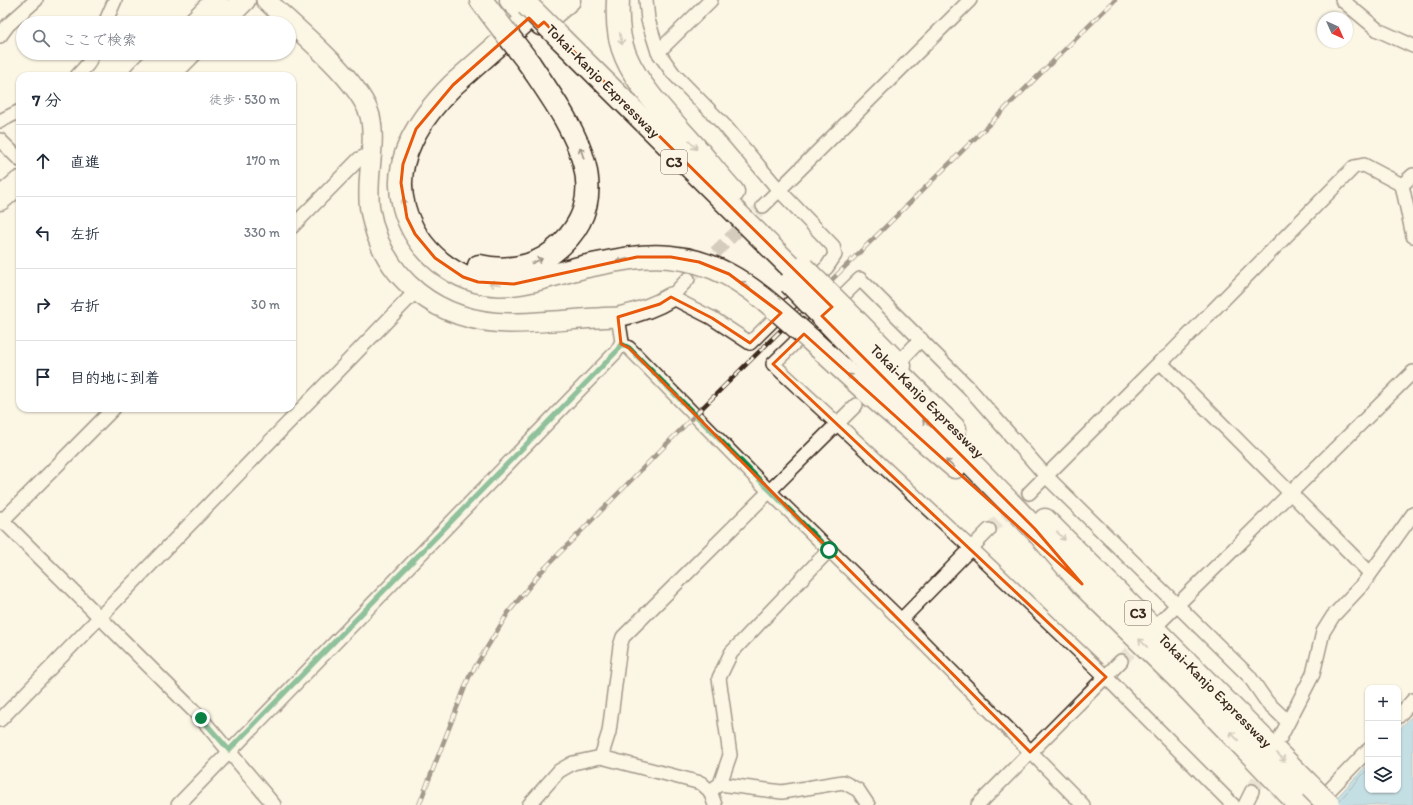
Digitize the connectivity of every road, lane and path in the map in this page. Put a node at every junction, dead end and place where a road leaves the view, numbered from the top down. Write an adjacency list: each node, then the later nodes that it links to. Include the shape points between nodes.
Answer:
1 (36, 0): 15 (street)
2 (115, 0): 16 (street)
3 (217, 0): 17 (highway)
4 (244, 0): 18 (highway)
5 (266, 0): 19 (street)
6 (481, 0): 8 (highway, one-way to 6, bridge, via 463,93 433,128 422,148 417,168 416,189 419,208 428,226 440,243 454,255 471,264 487,268 518,268 533,264 561,246 572,233 585,204 587,187 582,152 562,112 528,63 496,20)
7 (549, 0): 70 (highway, one-way to 7, bridge, via 776,309 729,274 699,262 671,257 637,257 583,267 536,281 496,284 478,282 463,276 448,268 424,246 407,218 402,200 403,164 416,129 453,84)
8 (569, 0)
9 (618, 0): 46 (highway, one-way to 46, via 618,23 622,43 626,57 640,80 664,114 734,194)
10 (646, 0): 24 (street, via 648,20)
11 (711, 0): 24 (street)
12 (970, 0): 39 (street)
13 (1342, 0): 23 (street, via 1378,30)
14 (521, 4): 46 (highway, Tokai-Kanjo Expressway / C3, bridge)
15 (18, 16)
16 (108, 16)
17 (201, 16)
18 (228, 16)
19 (283, 16)
20 (16, 18): 22 (street)
21 (296, 28): 34 (street, via 357,90 370,116)
22 (0, 36)
23 (1413, 46)
24 (658, 52): 39 (street, via 673,73 729,131)
25 (90, 60): 28 (street)
26 (157, 60): 29 (highway)
27 (183, 60): 30 (highway)
28 (81, 72)
29 (145, 72)
30 (171, 72)
31 (16, 113): 32 (street)
32 (0, 121)
33 (0, 140): 35 (street)
34 (370, 154): 44 (street, via 359,159); 48 (street, via 370,208 377,238 385,256)
35 (16, 156)
36 (1413, 175): 38 (street)
37 (16, 185): 40 (highway)
38 (1402, 185): 45 (street); 55 (street, via 1364,165 1354,167 1197,328)
39 (779, 190): 42 (street); 49 (street, via 833,246 835,256 827,267 750,343 712,318)
40 (0, 199)
41 (16, 202): 43 (highway)
42 (762, 206)
43 (0, 214)
44 (296, 223)
45 (1413, 236)
46 (798, 276): 50 (highway, Tokai-Kanjo Expressway / C3)
47 (688, 280): 49 (street)
48 (415, 292): 51 (street, via 452,312 509,323); 72 (street)
49 (671, 297): 51 (street, via 660,304)
50 (835, 313): 70 (highway, Tokai-Kanjo Expressway / C3, one-way to 50, via 1035,529 975,467 913,410); 88 (highway, Tokai-Kanjo Expressway / C3, one-way to 88, via 965,438)
51 (618, 317): 53 (street)
52 (921, 339): 54 (street); 59 (street, via 860,279 773,364); 60 (street, via 968,387)
53 (621, 344): 61 (street, via 629,348); 82 (street, via 594,375)
54 (904, 357)
55 (1160, 362): 60 (street); 63 (street)
56 (1413, 372): 63 (street)
57 (856, 405): 59 (street)
58 (110, 412): 65 (street)
59 (838, 424): 61 (street); 67 (street)
60 (1046, 476): 62 (street); 71 (street)
61 (769, 491): 68 (street); 85 (street, via 623,637 609,732)
62 (1029, 493)
63 (1292, 493): 69 (street); 71 (street)
64 (1413, 514): 69 (street)
65 (1, 520): 72 (street)
66 (989, 530): 67 (street)
67 (972, 549): 73 (street); 76 (street)
68 (829, 550): 73 (street); 86 (street, via 732,653 720,678 730,755)
69 (1370, 573): 80 (street, via 1333,616 1323,632 1314,674)
70 (1082, 584): 88 (highway, Tokai-Kanjo Expressway / C3, one-way to 70)
71 (1177, 605): 74 (street); 80 (street, via 1249,676 1267,702)
72 (99, 617): 79 (street); 82 (street, via 201,718)
73 (901, 620): 83 (street)
74 (1159, 623)
75 (1121, 661): 76 (street)
76 (1106, 677): 83 (street); 96 (street)
77 (1413, 700): 78 (street)
78 (1401, 714)
79 (0, 720)
80 (1288, 722): 81 (street)
81 (1280, 738)
82 (229, 750): 89 (street); 90 (street)
83 (1030, 752): 94 (street); 95 (street)
84 (1365, 752): 88 (street)
85 (601, 758): 86 (street); 91 (street, via 573,763 559,770)
86 (715, 788): 92 (street); 93 (street, via 782,792 843,782 858,790)
87 (1252, 791): 97 (street)
88 (1307, 800): 98 (highway, Tokai-Kanjo Expressway / C3, bridge)
89 (178, 805)
90 (274, 805)
91 (529, 805)
92 (715, 805)
93 (868, 805)
94 (978, 805)
95 (1083, 805)
96 (1233, 805)
97 (1245, 805)
98 (1329, 805)

